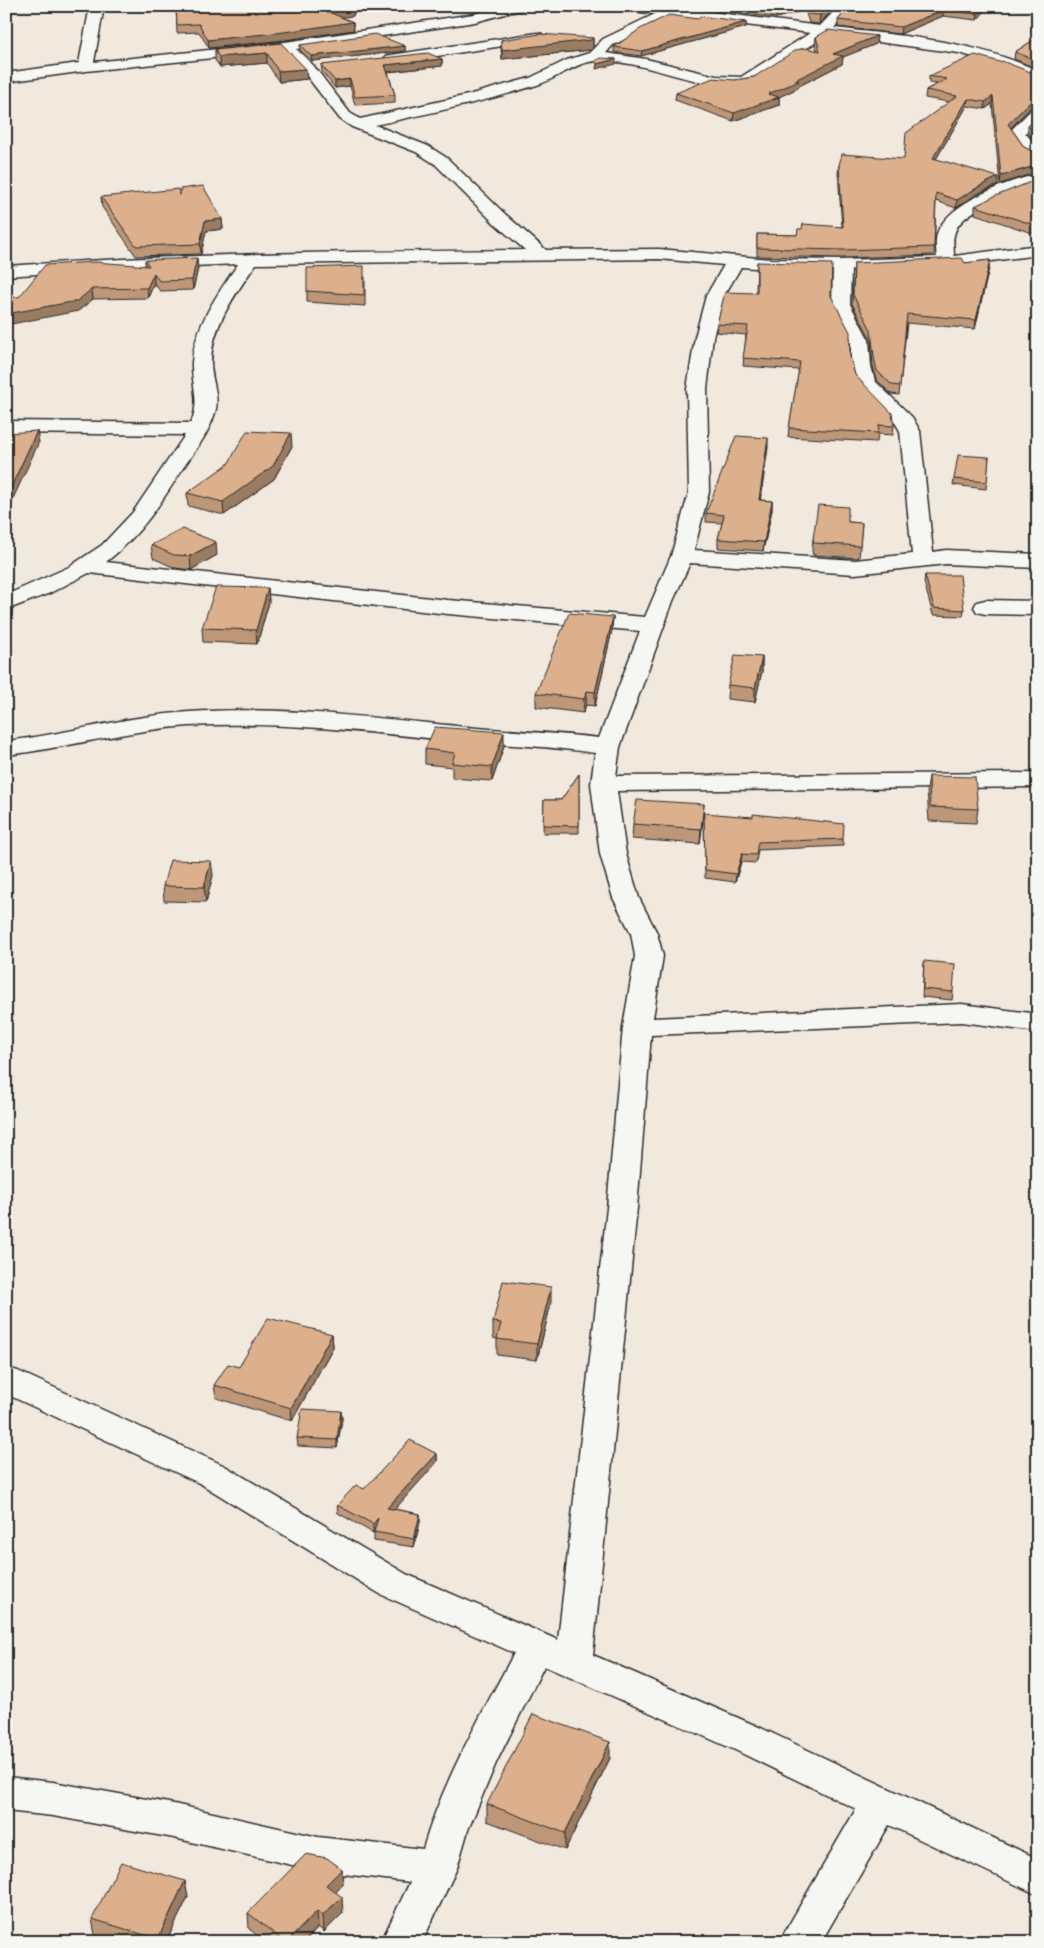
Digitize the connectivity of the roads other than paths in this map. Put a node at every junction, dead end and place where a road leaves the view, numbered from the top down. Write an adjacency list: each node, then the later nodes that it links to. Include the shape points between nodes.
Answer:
1 (97, 6): 14 (street)
2 (518, 6): 10 (street, via 475,18)
3 (627, 6): 5 (street)
4 (847, 6): 6 (street)
5 (676, 9): 6 (street); 9 (street)
6 (822, 32): 11 (street, via 748,80 738,82); 16 (street, via 907,40 974,51)
7 (554, 37): 12 (street, via 524,38)
8 (589, 42): 9 (street)
9 (608, 42): 11 (street)
10 (284, 46): 14 (street); 15 (street)
11 (594, 57): 19 (street, via 512,88)
12 (376, 60)
13 (327, 66): 15 (street)
14 (86, 67): 17 (street)
15 (308, 68): 19 (street, via 345,116)
16 (1038, 76)
17 (6, 78)
18 (1038, 111): 20 (street, via 1017,132)
19 (358, 124): 23 (street, via 422,149 441,161)
20 (1038, 156)
21 (1038, 179): 26 (street, via 984,201 950,222 945,234)
22 (1038, 250): 26 (street)
23 (542, 256): 24 (street); 25 (street, via 659,254)
24 (251, 258): 28 (street, via 123,262); 30 (street, via 222,300 208,334 202,360 206,406)
25 (736, 260): 27 (street); 31 (street, via 715,296 704,337 697,389 699,492)
26 (946, 262): 27 (street)
27 (842, 265): 32 (street, via 841,304 860,340 861,366 866,383 905,422 910,432)
28 (6, 271)
29 (6, 427): 30 (street)
30 (199, 429): 34 (street, via 153,501 118,540)
31 (682, 556): 32 (street, via 855,568); 38 (street)
32 (923, 559): 33 (street, via 970,557)
33 (1038, 561)
34 (84, 566): 35 (street); 38 (street, via 448,607)
35 (6, 603)
36 (985, 607): 37 (street)
37 (1038, 608)
38 (654, 625): 39 (street)
39 (608, 747): 40 (street, via 345,721 244,717 154,722 63,741); 42 (street)
40 (6, 748)
41 (1038, 780): 42 (street)
42 (603, 784): 44 (street, via 613,854 626,898 644,933 649,956)
43 (1038, 1023): 44 (street, via 962,1013)
44 (637, 1027): 47 (street, via 622,1208)
45 (6, 1380): 46 (street, via 213,1475 394,1584)
46 (535, 1647): 47 (street); 50 (street, via 477,1763 448,1830)
47 (574, 1663): 49 (street, via 746,1738)
48 (6, 1794): 50 (street, via 53,1799 174,1821 318,1854)
49 (881, 1803): 51 (street); 53 (street)
50 (437, 1868): 52 (street)
51 (1038, 1878)
52 (401, 1942)
53 (799, 1942)

